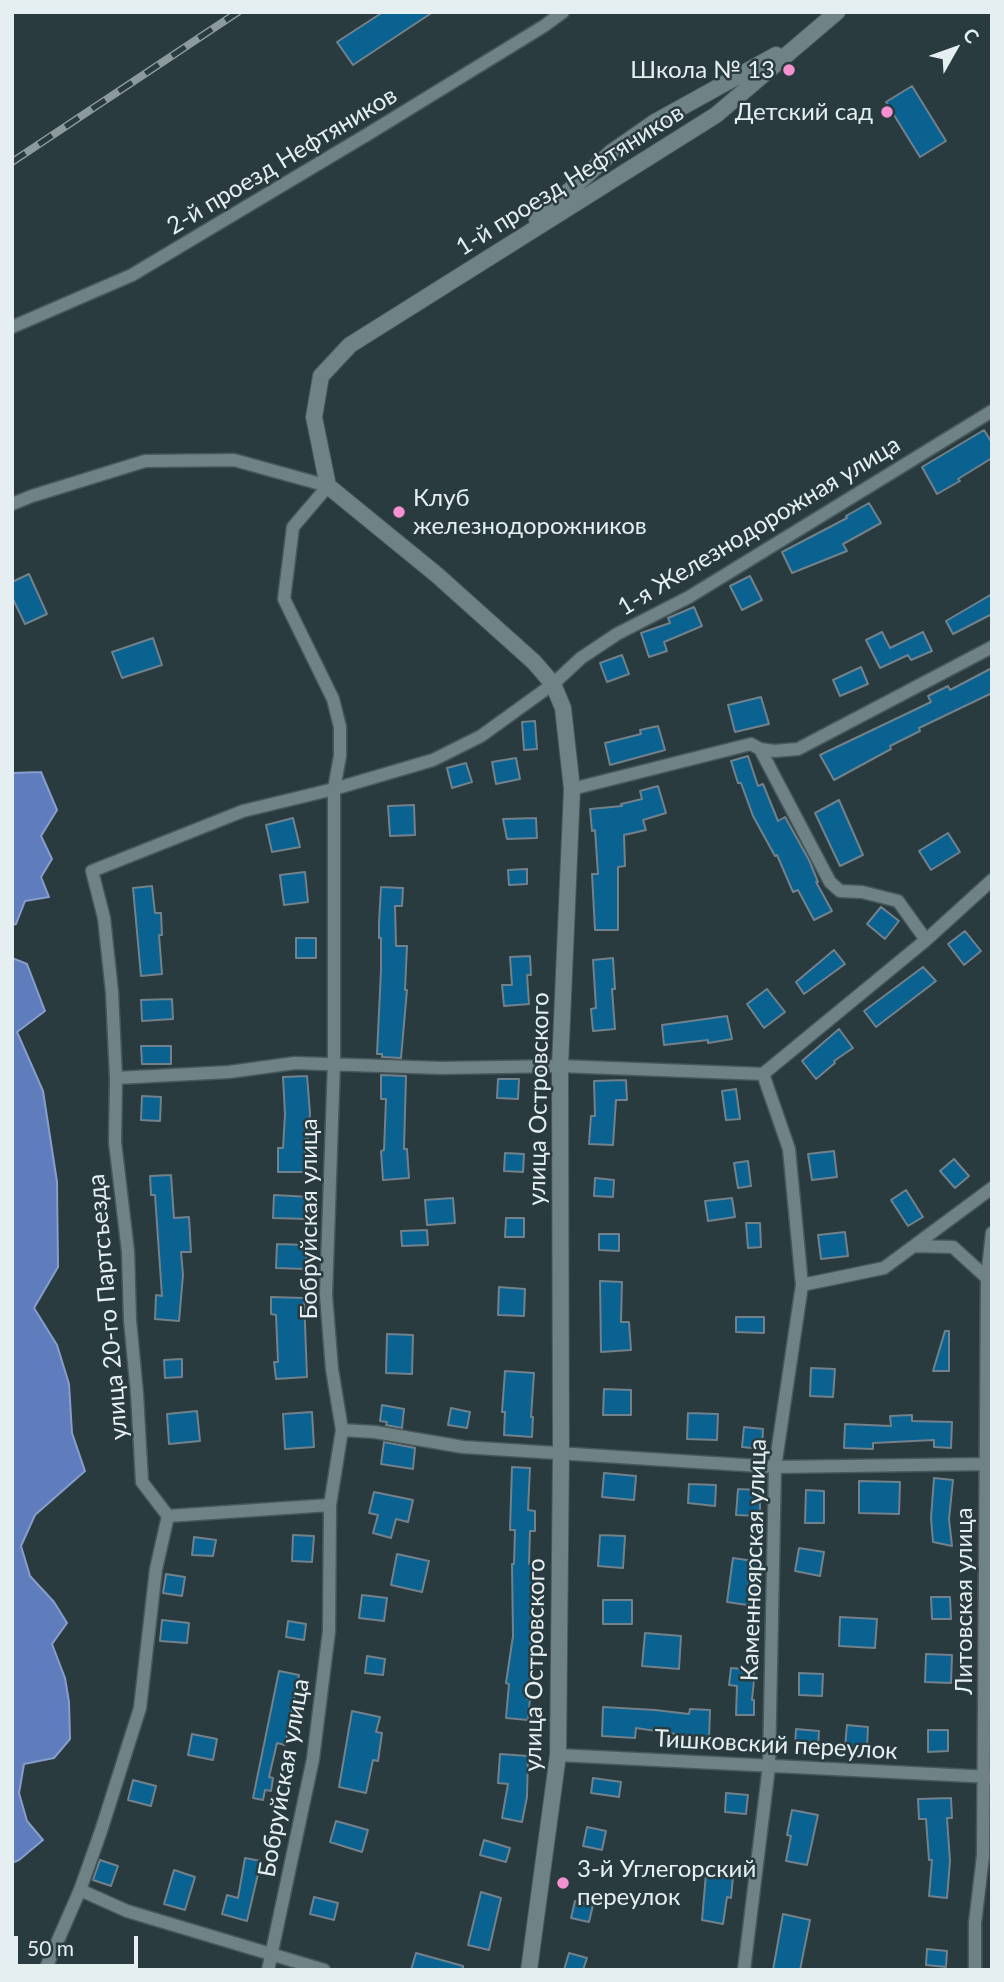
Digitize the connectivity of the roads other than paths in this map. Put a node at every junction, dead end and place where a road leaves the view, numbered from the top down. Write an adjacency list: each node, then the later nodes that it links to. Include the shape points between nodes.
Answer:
1 (563, 12): 5 (street, 2-й проезд Нефтяников, via 132,275)
2 (837, 12): 3 (street, 1-й проезд Нефтяников)
3 (806, 38): 4 (street, 1-й проезд Нефтяников, via 716,115); 4 (street, via 633,137)
4 (503, 251): 7 (street, 1-й проезд Нефтяников, via 350,345 321,376 314,416)
5 (12, 327)
6 (992, 411): 10 (street, 1-я Железнодорожная улица, via 689,597 617,634)
7 (328, 486): 8 (street, via 234,460 145,461); 10 (street, улица Островского, via 447,584); 12 (street, Бобруйская улица, via 293,527 284,599 333,699 340,727)
8 (12, 504)
9 (992, 647): 11 (street, via 798,749)
10 (553, 684): 12 (street, 1-я Железнодорожная улица, via 481,736 433,760); 13 (street, улица Островского, via 563,708)
11 (760, 749): 13 (street, via 751,744); 15 (street, via 830,882 840,891 898,901)
12 (334, 789): 16 (street, Бобруйская улица); 19 (street, улица 20-го Партсъезда, via 243,811 92,871 104,918)
13 (572, 789): 17 (street, улица Островского)
14 (992, 880): 15 (street)
15 (926, 940): 18 (street)
16 (334, 1062): 17 (street, via 441,1068); 19 (street); 25 (street, Бобруйская улица, via 326,1295)
17 (560, 1066): 18 (street); 26 (street, улица Островского)
18 (763, 1074): 24 (street, Каменноярская улица, via 789,1149)
19 (116, 1077): 30 (street, улица 20-го Партсъезда, via 115,1142 128,1252 142,1482)
20 (992, 1188): 22 (street)
21 (992, 1233): 23 (street, Литовская улица)
22 (914, 1246): 23 (street, via 953,1247); 24 (street, via 884,1268)
23 (987, 1278): 28 (street, Литовская улица)
24 (802, 1285): 27 (street, Каменноярская улица)
25 (342, 1430): 26 (street, via 463,1447); 29 (street, Бобруйская улица)
26 (561, 1452): 27 (street); 31 (street, улица Островского)
27 (775, 1466): 28 (street); 32 (street, Каменноярская улица)
28 (989, 1466): 33 (street, Литовская улица)
29 (330, 1505): 30 (street); 35 (street, Бобруйская улица, via 329,1631 314,1746)
30 (168, 1516): 34 (street, via 156,1569 140,1708)
31 (558, 1755): 32 (street, Тишковский переулок); 39 (street, улица Островского)
32 (769, 1766): 33 (street, Тишковский переулок); 40 (street, Каменноярская улица)
33 (988, 1777): 41 (street, Литовская улица)
34 (80, 1890): 35 (street, via 127,1910); 36 (street)
35 (272, 1953): 37 (street, Бобруйская улица); 38 (street)
36 (45, 1970)
37 (268, 1970)
38 (324, 1970)
39 (529, 1970)
40 (744, 1970)
41 (975, 1970)

